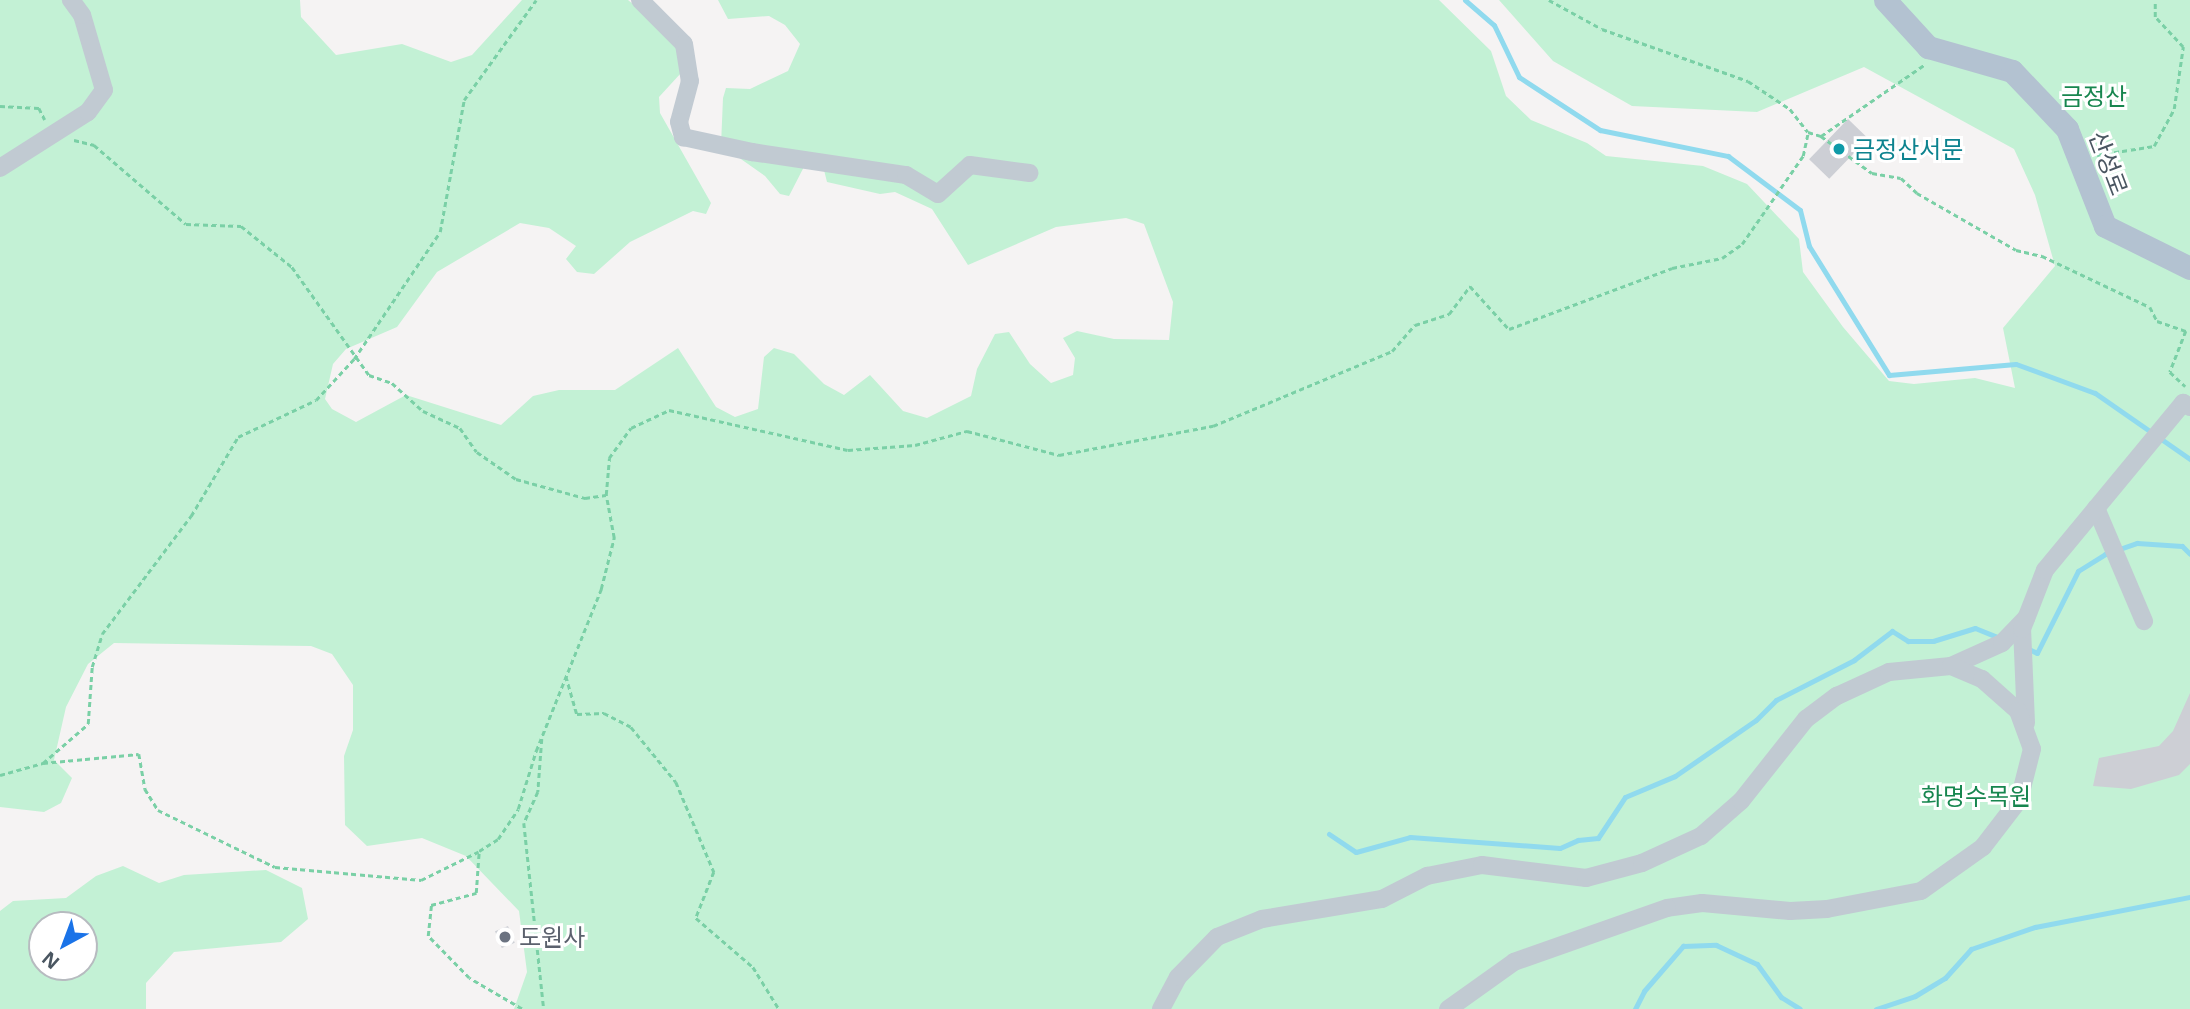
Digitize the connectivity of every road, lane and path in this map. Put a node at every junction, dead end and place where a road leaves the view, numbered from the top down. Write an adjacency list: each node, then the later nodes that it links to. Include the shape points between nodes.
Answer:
1 (71, 0): 10 (street, via 82,15 104,90 88,112)
2 (536, 0): 16 (path, via 464,100 440,232)
3 (640, 0): 14 (street, via 684,44 690,81 679,122 683,137 906,175 939,194 970,165)
4 (1549, 0): 9 (path, via 1602,29 1748,81 1790,109)
5 (1885, 0): 7 (main road, 산성로)
6 (2155, 0): 12 (path, via 2155,18 2183,47 2174,109 2154,146 2110,155)
7 (1940, 54): 11 (path); 12 (main road, 산성로, via 2012,71 2067,130)
8 (0, 106): 10 (path, via 39,108)
9 (1808, 132): 11 (path); 18 (path, via 1803,156 1742,244 1722,258 1672,268 1509,329 1470,286 1449,314 1415,325 1392,351 1213,426 1059,455 967,431 915,445 848,450 668,410 631,428 609,457)
10 (53, 134): 13 (street); 16 (path, via 94,145 186,224 240,226 292,267)
11 (1821, 136): 17 (path, via 1872,173 1901,178 1917,193 2016,250 2042,256 2150,307 2157,321 2186,331 2170,372 2185,385)
12 (2077, 154): 15 (main road, 산성로, via 2105,226)
13 (0, 168)
14 (1029, 173)
15 (2190, 268)
16 (354, 359): 18 (path, via 369,375 392,383 423,411 460,428 477,452 516,480 585,498); 26 (path, via 316,400 238,437 191,516 102,635 92,667 88,724)
17 (2186, 405): 19 (street)
18 (606, 495): 23 (path, via 614,538 587,631)
19 (2096, 508): 20 (street); 21 (street, via 2045,570 2027,617)
20 (2144, 621)
21 (2012, 637): 22 (street); 24 (street, via 2025,655)
22 (1951, 666): 24 (street, via 1982,680 2018,711); 32 (street, via 1889,672 1837,696 1806,719 1741,801 1700,836 1642,863 1586,878 1482,865 1427,876 1382,899 1262,919 1217,937 1178,977)
23 (566, 676): 25 (path); 31 (path, via 578,714 604,713 631,727 676,782 714,872 696,918 753,967)
24 (2026, 728): 33 (street, via 2032,749 2019,800 1983,848 1921,891 1827,909 1790,911 1702,903 1667,908 1514,962)
25 (542, 736): 28 (path, via 518,809 498,839); 30 (path, via 538,792 524,823)
26 (43, 762): 27 (path); 28 (path, via 139,754 145,789 158,810 275,867 421,880)
27 (0, 774)
28 (479, 851): 29 (path, via 476,893 431,905 428,936 469,978)
29 (522, 1009)
30 (544, 1009)
31 (779, 1009)
32 (1161, 1009)
33 (1448, 1009)

